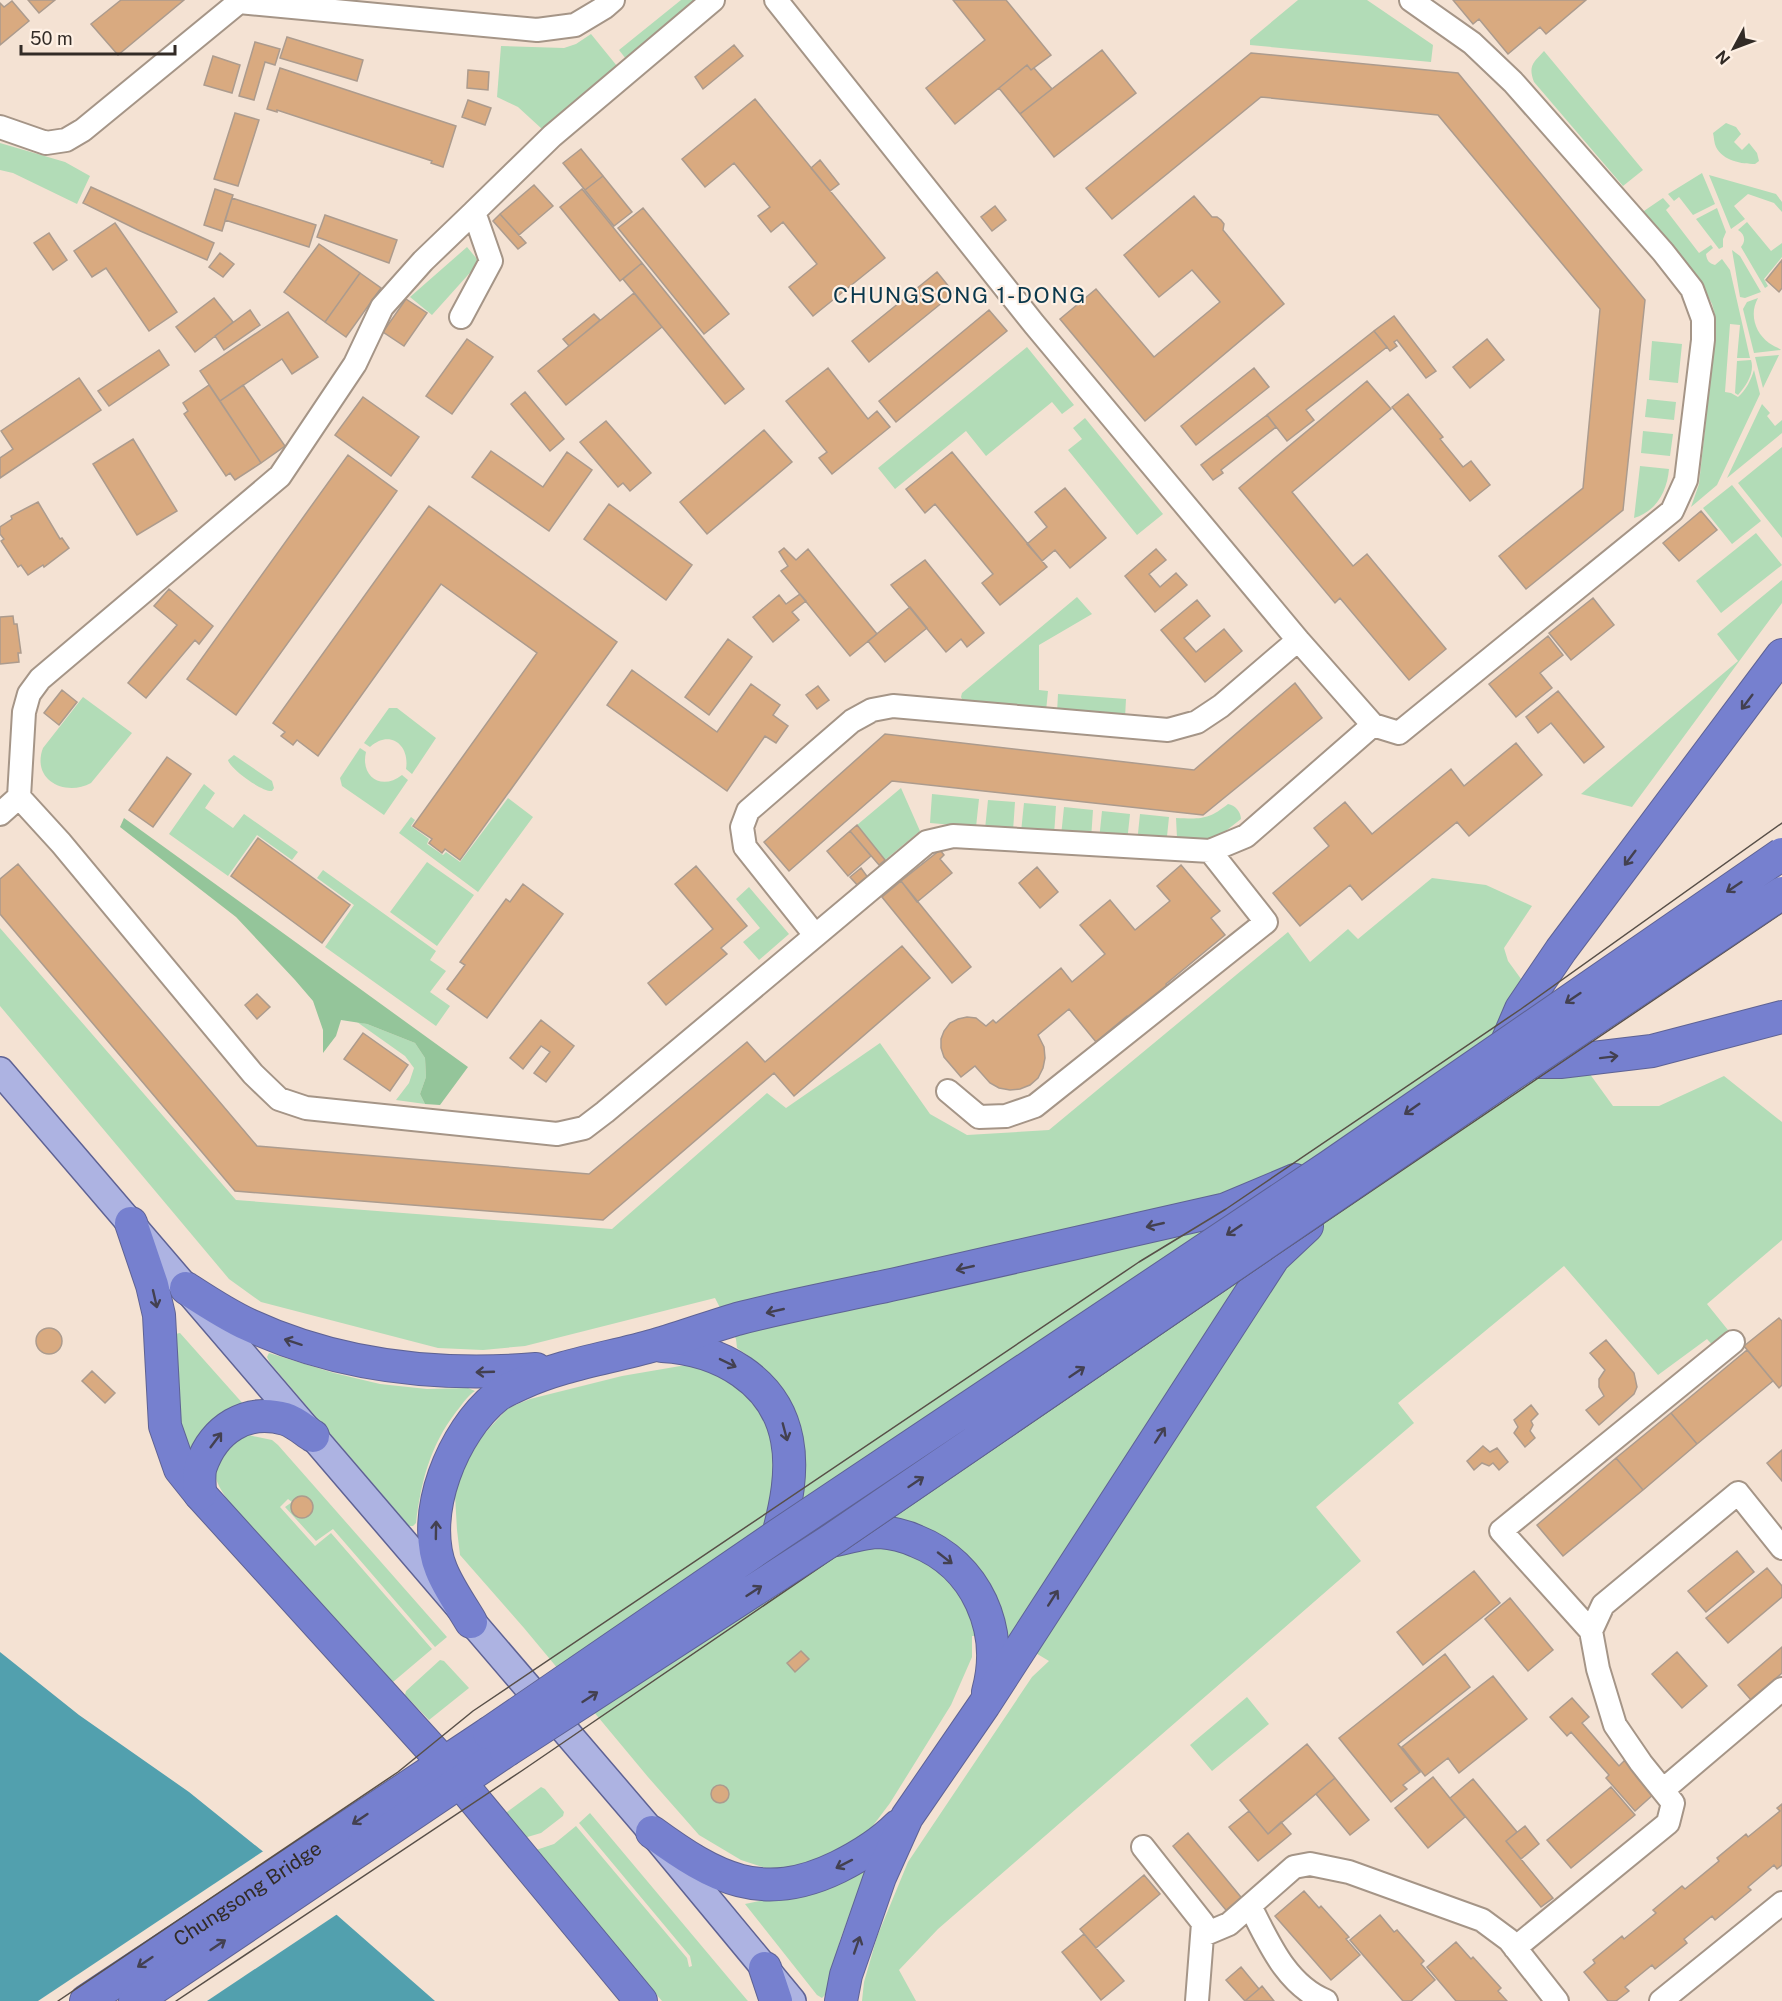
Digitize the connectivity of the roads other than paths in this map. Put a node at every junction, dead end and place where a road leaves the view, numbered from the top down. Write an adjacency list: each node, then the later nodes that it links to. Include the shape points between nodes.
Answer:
1 (613, 0): 5 (street, via 575,25 537,30 238,2 66,140 46,143)
2 (713, 0): 6 (street, via 552,136)
3 (776, 0): 8 (street, via 1034,324)
4 (1411, 0): 10 (street, via 1472,44 1513,82 1663,252 1692,289 1703,319 1703,340 1686,480 1672,510 1399,733)
5 (0, 127)
6 (474, 212): 7 (street, via 491,261); 11 (street, via 382,307 355,364 280,476 40,679 29,694 24,712)
7 (461, 317)
8 (1298, 640): 10 (street); 16 (street, via 1221,706 1197,722 1168,730 893,706 872,710 852,721 748,811 742,827 745,847)
9 (1782, 655): 18 (highway, one-way to 18, via 1521,1009)
10 (1373, 725): 13 (street, via 1246,836)
11 (19, 797): 12 (street); 16 (street, via 253,1074 279,1099 306,1108 557,1134 584,1128)
12 (0, 814)
13 (1210, 851): 16 (street, via 942,837 927,842); 20 (street, via 1266,922 1035,1106 1006,1116 979,1118)
14 (1782, 854): 18 (highway, one-way to 18, bridge)
15 (1782, 892): 18 (highway, bridge)
16 (815, 935)
17 (1782, 1017): 18 (highway, one-way to 17, via 1560,1062 1652,1051)
18 (1518, 1053): 21 (highway, bridge)
19 (0, 1071): 22 (main road)
20 (948, 1091)
21 (1339, 1177): 25 (highway, one-way to 25, bridge, via 1226,1209 737,1319); 29 (highway, one-way to 29, bridge); 30 (highway, one-way to 21, bridge); 35 (highway, one-way to 21, bridge, via 1274,1257)
22 (131, 1223): 23 (main road); 28 (highway, one-way to 28, via 159,1315 165,1426 180,1469)
23 (186, 1288): 26 (highway, one-way to 23, via 480,1373 421,1370 358,1360 279,1338); 27 (main road)
24 (1733, 1342): 33 (street, via 1502,1531)
25 (654, 1346): 26 (highway); 29 (highway, one-way to 29, via 704,1353 741,1370 771,1400 788,1440 786,1506)
26 (564, 1367): 32 (highway, one-way to 26, via 441,1569 436,1549 435,1528 443,1478 453,1452 484,1408 500,1394)
27 (313, 1437): 28 (highway, one-way to 27, via 200,1468 214,1442 225,1429 242,1420 263,1415 288,1420); 32 (main road)
28 (200, 1494): 37 (highway)
29 (778, 1535): 36 (highway, bridge)
30 (831, 1541): 35 (highway, one-way to 35, via 879,1532 904,1536 947,1557 964,1575 986,1615 993,1655); 36 (highway, one-way to 30, bridge)
31 (1782, 1548): 33 (street, via 1738,1493 1603,1605)
32 (471, 1622): 41 (main road)
33 (1592, 1631): 38 (street, via 1598,1669 1615,1725)
34 (1782, 1689): 38 (street)
35 (984, 1705): 40 (highway)
36 (497, 1742): 37 (highway)
37 (453, 1772): 39 (highway); 50 (highway)
38 (1662, 1790): 46 (street, via 1673,1803 1668,1823)
39 (416, 1798): 48 (highway, Chungsong Bridge, one-way to 48); 49 (highway, Chungsong Bridge, one-way to 39)
40 (907, 1817): 41 (highway, one-way to 41, via 884,1840 847,1863 797,1883 776,1885 749,1884 720,1875 689,1859); 53 (highway, one-way to 40, via 846,1975 880,1877)
41 (652, 1832): 47 (main road)
42 (1143, 1846): 45 (street, via 1203,1923)
43 (1782, 1903): 57 (street)
44 (1250, 1906): 45 (street, via 1229,1924); 46 (street, via 1293,1867 1310,1864 1349,1872 1482,1920); 55 (street, via 1278,1959 1298,1983)
45 (1203, 1935): 54 (street)
46 (1515, 1948): 56 (street)
47 (765, 1968): 51 (highway); 52 (main road)
48 (86, 2001)
49 (135, 2001)
50 (641, 2001)
51 (776, 2001)
52 (792, 2001)
53 (841, 2001)
54 (1197, 2001)
55 (1326, 2001)
56 (1557, 2001)
57 (1661, 2001)

